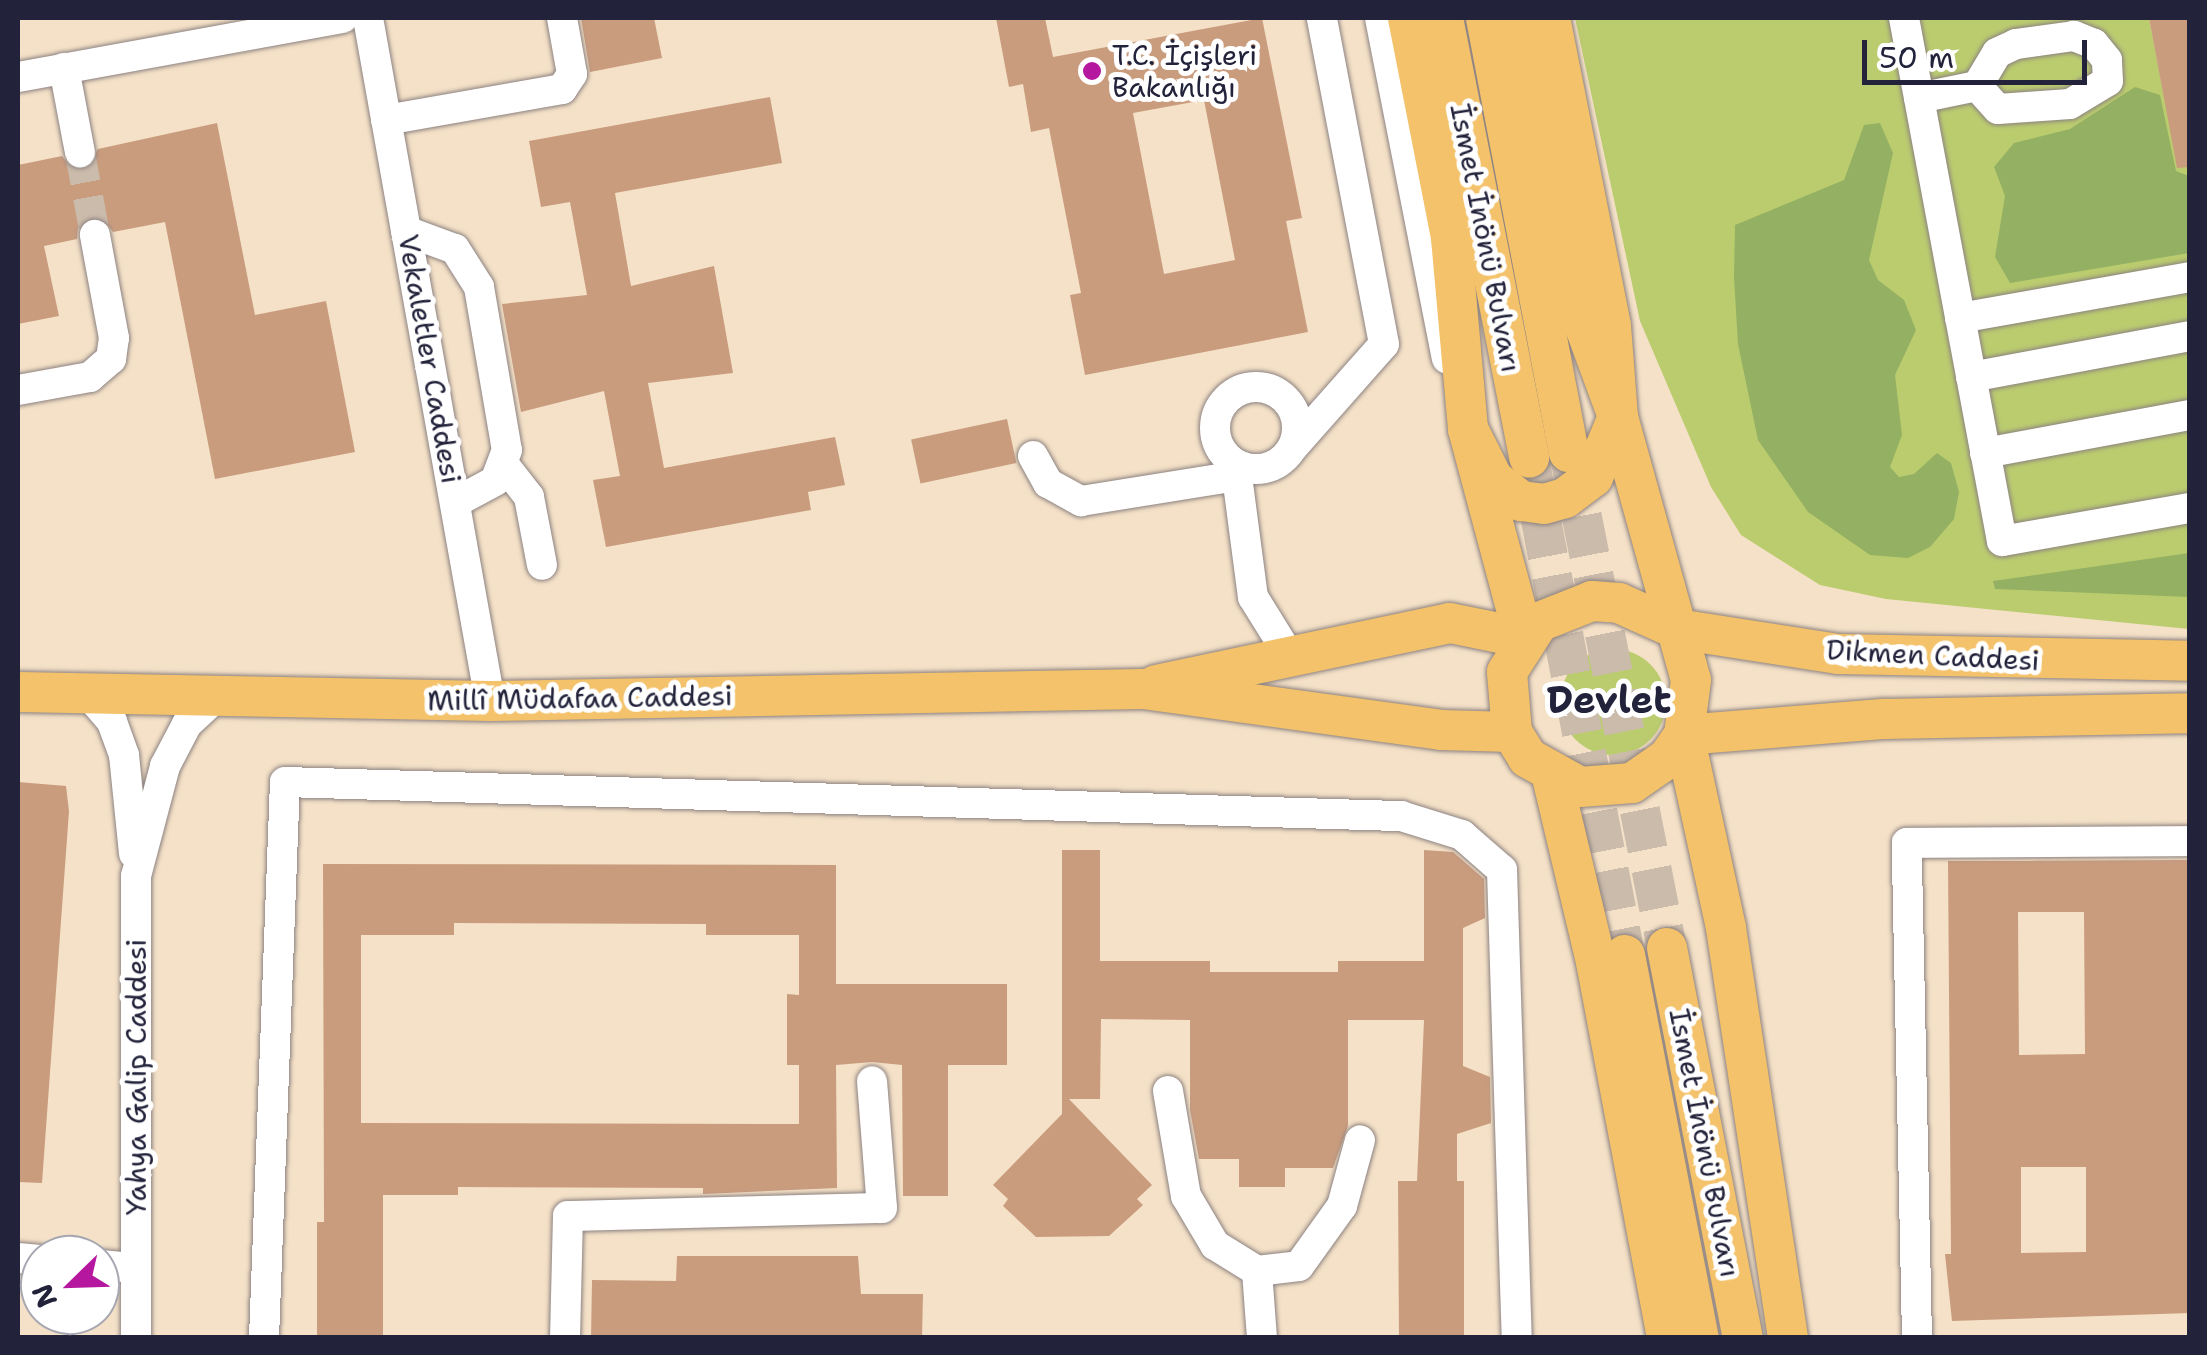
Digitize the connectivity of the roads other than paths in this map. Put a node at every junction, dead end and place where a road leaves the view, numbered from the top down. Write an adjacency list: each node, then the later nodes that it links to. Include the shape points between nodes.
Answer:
1 (343, 18): 12 (street)
2 (368, 18): 16 (street, Vekaletler Caddesi)
3 (562, 18): 16 (street, via 572,74 562,89)
4 (1322, 18): 28 (street, via 1384,344)
5 (1380, 18): 27 (street, via 1442,340)
6 (1408, 18): 27 (main road, via 1451,238)
7 (1443, 18): 32 (main road, İsmet İnönü Bulvarı)
8 (1486, 18): 29 (main road, İsmet İnönü Bulvarı)
9 (1515, 18): 26 (main road, via 1578,308)
10 (1550, 18): 26 (main road, via 1611,326)
11 (1904, 18): 15 (street)
12 (64, 68): 13 (street); 17 (street)
13 (18, 76)
14 (1977, 86): 15 (street)
15 (1919, 98): 21 (street)
16 (386, 120): 18 (street, Vekaletler Caddesi)
17 (80, 153)
18 (406, 232): 33 (street, via 455,249 471,265 501,414); 35 (street, Vekaletler Caddesi)
19 (95, 236): 24 (street, via 114,338 110,360 90,377)
20 (2190, 277): 21 (street)
21 (1960, 318): 23 (street)
22 (2190, 336): 23 (street)
23 (1971, 377): 30 (street)
24 (18, 390)
25 (2190, 415): 30 (street)
26 (1618, 417): 27 (main road, via 1593,477 1544,504 1521,501 1493,479); 38 (main road)
27 (1468, 429): 39 (main road)
28 (1293, 447): 34 (street, via 1274,466); 34 (street, via 1291,406 1269,389 1242,389 1220,406 1214,432)
29 (1569, 452)
30 (1985, 454): 36 (street, via 2002,542)
31 (1033, 456): 34 (street, via 1048,483 1082,500)
32 (1529, 458)
33 (504, 466): 35 (street, via 494,480); 37 (street, via 529,497)
34 (1240, 472): 40 (street, via 1252,596)
35 (456, 502): 46 (street, Vekaletler Caddesi)
36 (2190, 508)
37 (542, 565)
38 (1678, 629): 39 (main road, via 1619,603 1592,601 1565,606); 41 (main road, Dikmen Caddesi, via 1883,658); 49 (main road, via 1691,680)
39 (1524, 638): 40 (main road, Millî Müdafaa Caddesi, via 1450,623); 48 (main road, via 1507,672)
40 (1289, 655): 42 (main road, Millî Müdafaa Caddesi)
41 (2190, 661)
42 (1143, 689): 46 (main road, Millî Müdafaa Caddesi); 48 (main road, Millî Müdafaa Caddesi, via 1440,730)
43 (18, 692): 44 (main road, Millî Müdafaa Caddesi)
44 (88, 694): 45 (main road, Millî Müdafaa Caddesi); 52 (street, Yahya Galip Caddesi, via 112,722 124,755)
45 (216, 696): 46 (main road, Millî Müdafaa Caddesi); 52 (street, Yahya Galip Caddesi, via 187,724 165,766)
46 (490, 701)
47 (2190, 712): 49 (main road, Dikmen Caddesi, via 1885,719)
48 (1512, 732): 50 (main road)
49 (1684, 735): 50 (main road, via 1668,758 1632,783 1580,787); 69 (main road, via 1726,928)
50 (1552, 776): 66 (main road, via 1596,962)
51 (2190, 841): 70 (street, via 1907,843)
52 (136, 876): 59 (street, Yahya Galip Caddesi)
53 (1668, 948): 68 (main road, İsmet İnönü Bulvarı)
54 (1625, 955): 67 (main road, İsmet İnönü Bulvarı)
55 (872, 1081): 63 (street, via 882,1208 568,1216)
56 (1168, 1091): 60 (street, via 1186,1196 1214,1245)
57 (1360, 1140): 60 (street, via 1342,1206 1299,1266)
58 (120, 1267): 59 (street)
59 (136, 1268): 61 (street, Yahya Galip Caddesi)
60 (1257, 1271): 64 (street)
61 (136, 1338)
62 (264, 1338): 65 (street, via 285,782 1401,816 1462,835 1502,870)
63 (565, 1338)
64 (1262, 1338)
65 (1517, 1338)
66 (1667, 1338)
67 (1699, 1338)
68 (1743, 1338)
69 (1788, 1338)
70 (1917, 1338)

